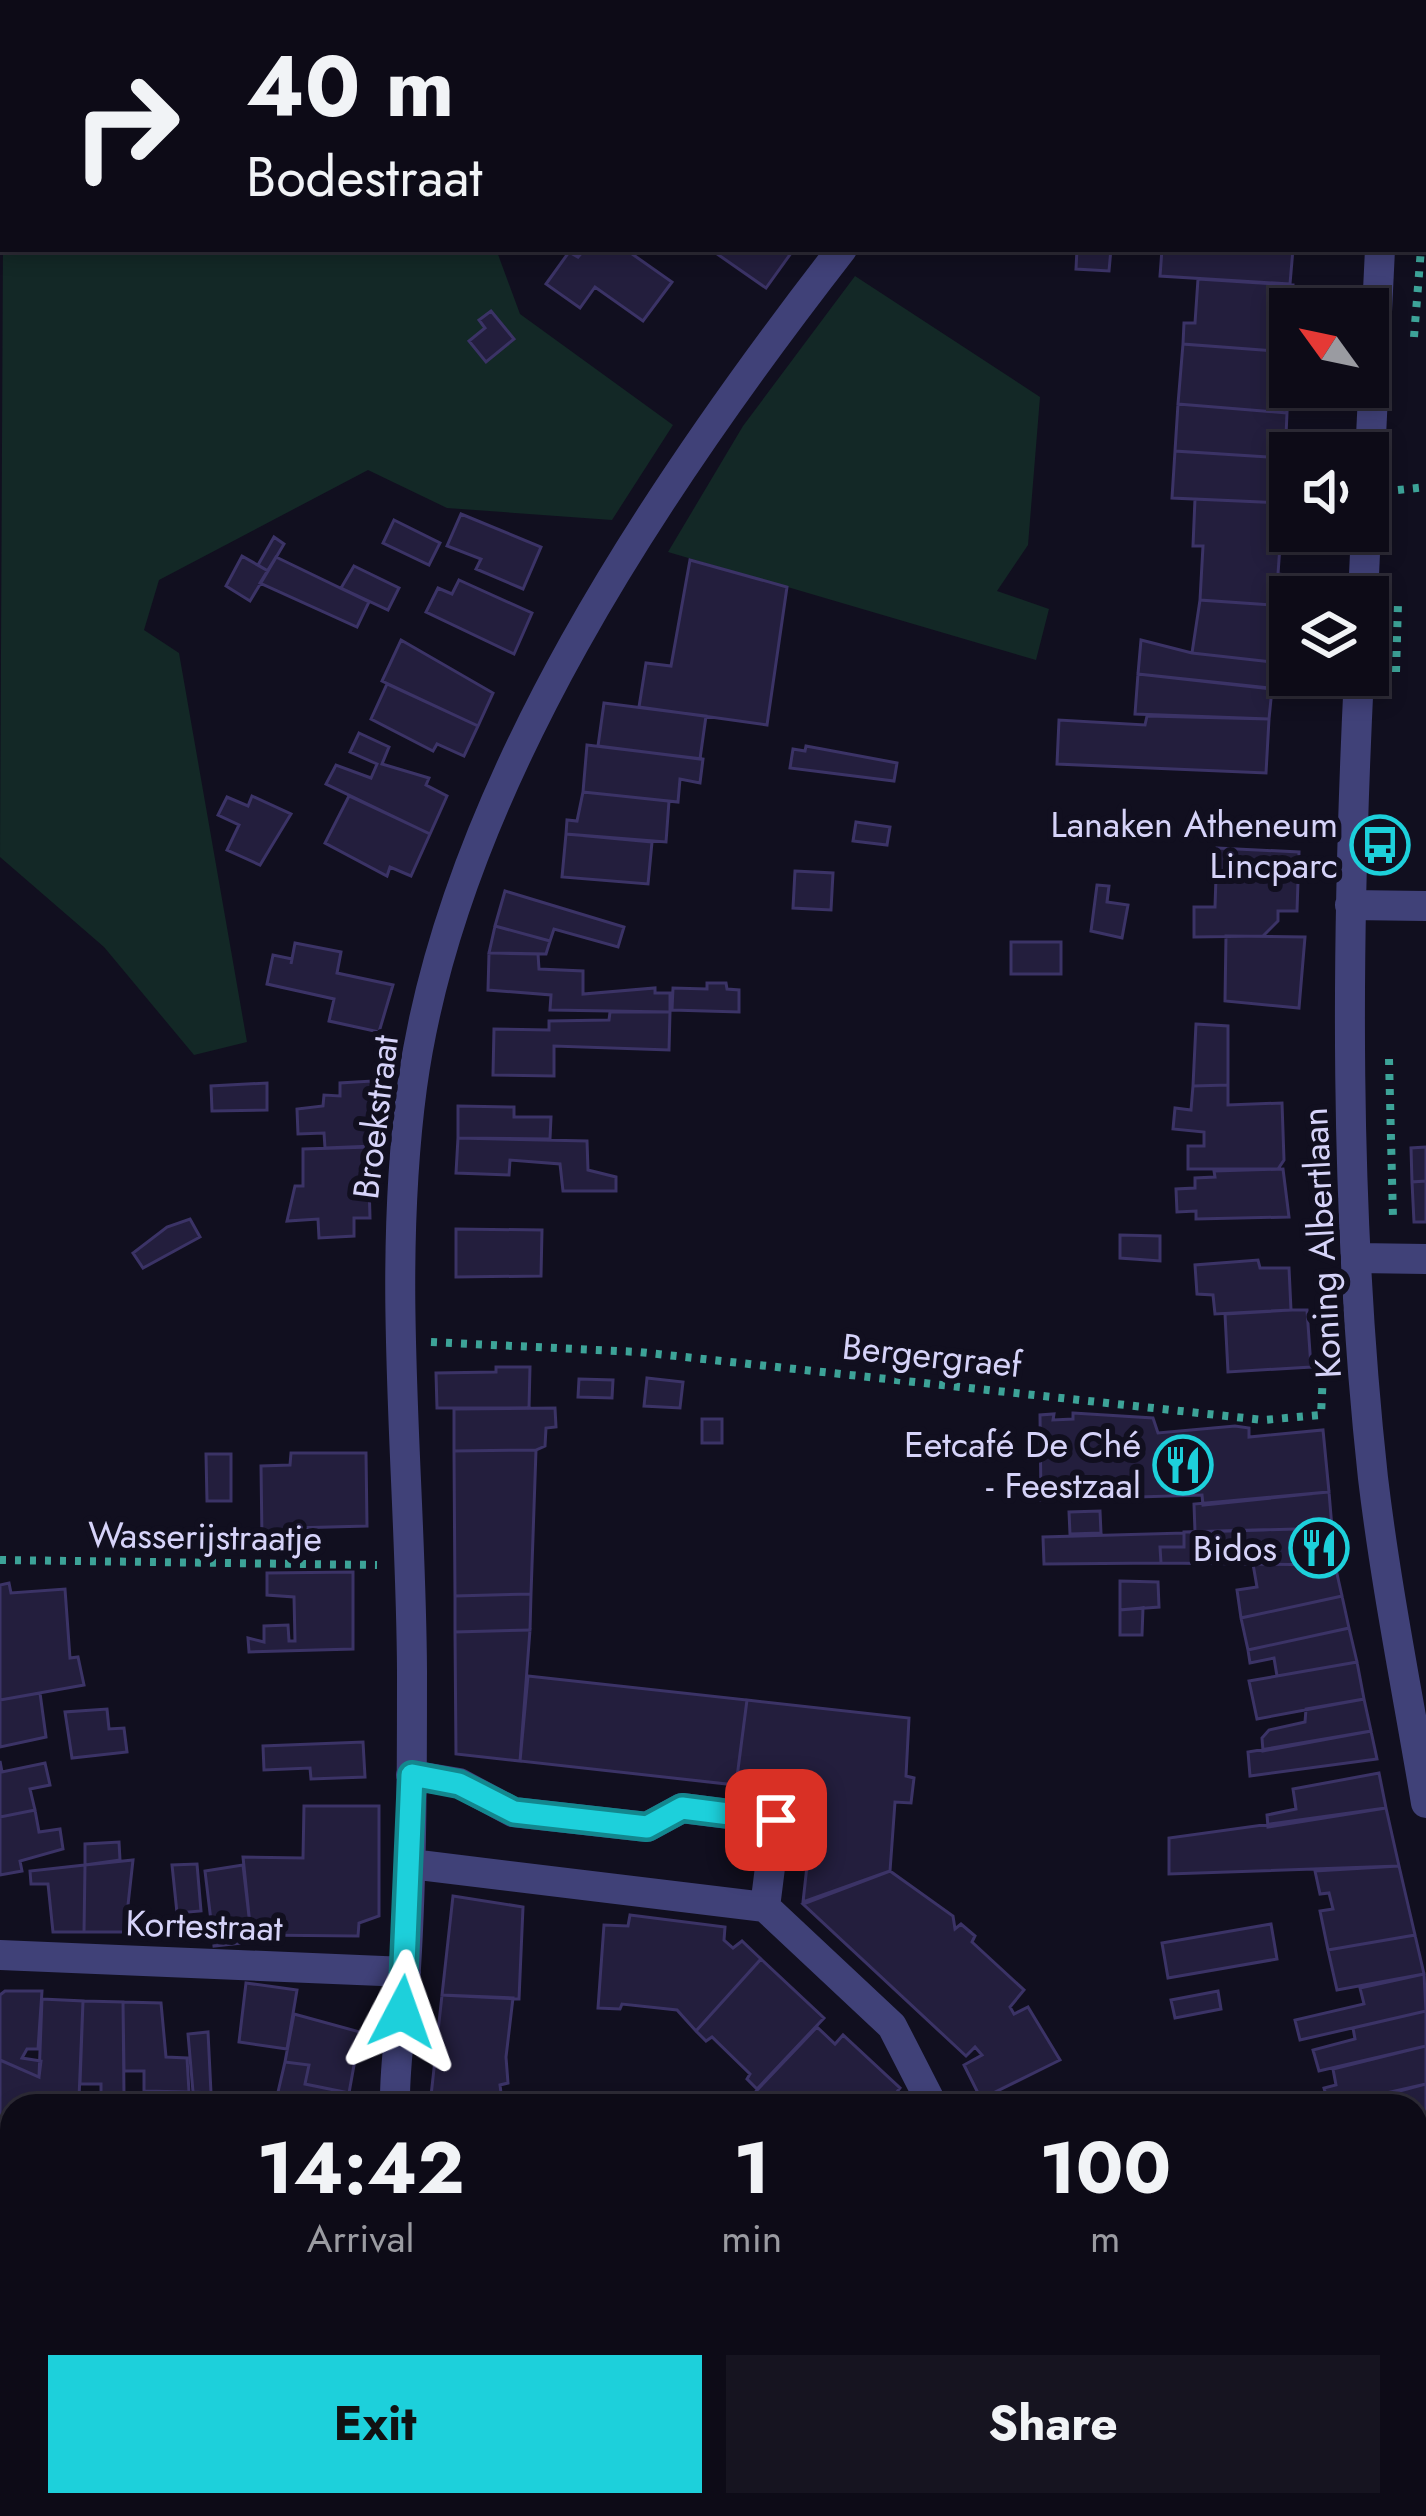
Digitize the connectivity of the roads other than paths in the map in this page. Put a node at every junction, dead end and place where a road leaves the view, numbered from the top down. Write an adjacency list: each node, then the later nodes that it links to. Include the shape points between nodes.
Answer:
1 (840, 252): 9 (street, Broekstraat, via 718,415 602,603 502,781 444,938 412,1085 399,1263)
2 (1380, 252): 3 (street)
3 (1371, 432)
4 (1358, 696): 5 (street, Koning Albertlaan)
5 (1350, 905): 6 (street); 7 (street, Koning Albertlaan)
6 (1426, 906)
7 (1358, 1258): 8 (street); 10 (street, Koning Albertlaan, via 1373,1478)
8 (1426, 1259)
9 (412, 1775): 11 (street, Broekstraat); 12 (street, via 459,1784 514,1812 647,1827 682,1808 776,1820)
10 (1426, 1803)
11 (411, 1864): 12 (street); 14 (street, Broekstraat)
12 (765, 1907): 16 (street, via 892,2026)
13 (0, 1955): 14 (street, Kortestraat)
14 (406, 1972): 15 (street, Broekstraat)
15 (396, 2094)
16 (927, 2094)

